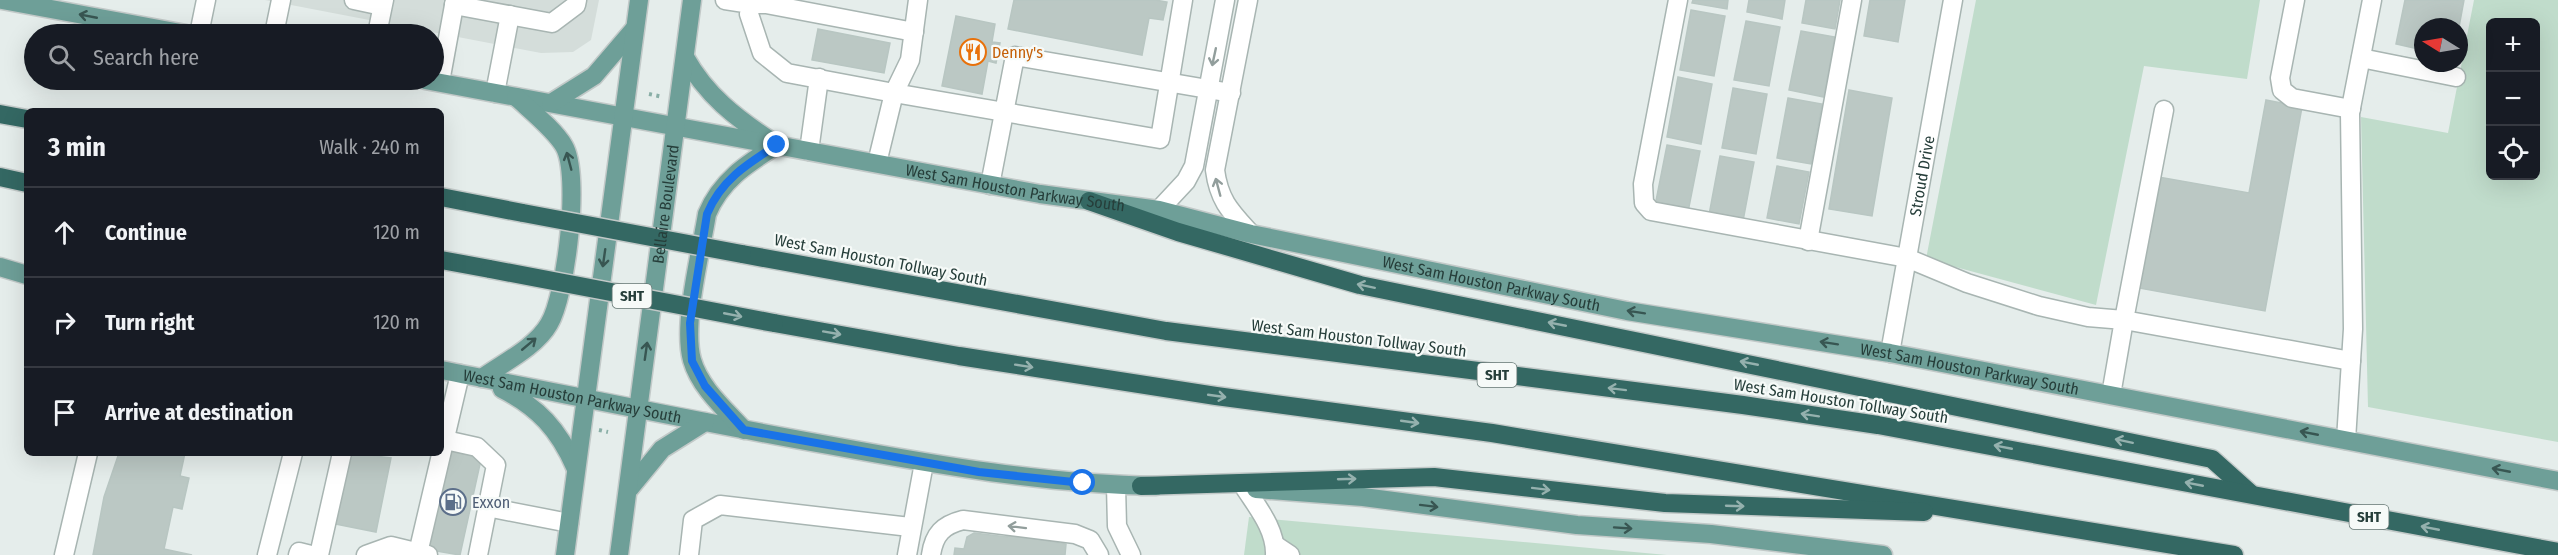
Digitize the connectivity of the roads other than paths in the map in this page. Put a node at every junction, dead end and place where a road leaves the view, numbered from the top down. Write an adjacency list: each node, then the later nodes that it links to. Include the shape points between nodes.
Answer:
1 (2, 0): 23 (main road, one-way to 1)
2 (206, 0): 24 (street)
3 (281, 0): 25 (street)
4 (354, 0): 20 (street)
5 (577, 0): 22 (street, via 552,23)
6 (639, 0): 27 (main road)
7 (692, 0): 30 (main road, Bellaire Boulevard)
8 (725, 0): 19 (street)
9 (908, 0): 28 (street)
10 (918, 0): 28 (street)
11 (1184, 0): 34 (street)
12 (1225, 0): 36 (street, one-way to 36)
13 (1248, 0): 39 (street)
14 (1678, 0): 59 (street, via 1643,184 1644,203 1661,215)
15 (1852, 0): 59 (street)
16 (1953, 0): 60 (street, Stroud Drive)
17 (2295, 0): 42 (street, via 2280,78 2282,90 2292,98)
18 (2372, 0): 31 (street)
19 (751, 2): 28 (street); 33 (street, via 749,14 762,54 787,73)
20 (383, 3): 26 (street)
21 (455, 3): 22 (street); 29 (street)
22 (510, 15): 37 (street)
23 (132, 24)
24 (201, 24)
25 (276, 24)
26 (379, 24)
27 (636, 26): 41 (main road, via 594,76); 46 (main road)
28 (914, 32): 38 (street, via 910,60)
29 (444, 42)
30 (685, 57): 48 (main road, Bellaire Boulevard); 49 (main road, via 694,75 721,105)
31 (2361, 58): 32 (street); 42 (street)
32 (2456, 76)
33 (819, 78): 38 (street); 50 (street)
34 (1169, 82): 36 (street); 43 (street, via 1015,56); 43 (street, via 1160,139)
35 (444, 83): 37 (main road, West Sam Houston Parkway South)
36 (1208, 88): 39 (street); 57 (street, via 1194,166 1182,187)
37 (495, 93): 40 (main road, West Sam Houston Parkway South)
38 (894, 93): 43 (street); 51 (street)
39 (1231, 93): 58 (street, one-way to 39, via 1224,204 1217,188 1215,170)
40 (516, 97): 41 (main road, West Sam Houston Parkway South); 69 (main road, one-way to 40, via 530,345 548,326 558,305 572,209 573,180 564,146)
41 (550, 103): 46 (main road, West Sam Houston Parkway South)
42 (2351, 109): 66 (street)
43 (1004, 110): 54 (street)
44 (2164, 110): 64 (street)
45 (0, 114): 47 (highway)
46 (623, 117): 48 (main road, West Sam Houston Parkway South); 71 (main road, one-way to 71)
47 (24, 118)
48 (676, 126): 49 (main road, West Sam Houston Parkway South); 72 (main road, Bellaire Boulevard, one-way to 48)
49 (777, 145): 50 (main road, West Sam Houston Parkway South); 74 (main road, via 727,181 714,198 707,214 690,323 692,361 701,378)
50 (808, 152): 51 (main road, West Sam Houston Parkway South)
51 (877, 163): 54 (main road, West Sam Houston Parkway South)
52 (0, 177): 53 (highway)
53 (24, 182)
54 (990, 185): 56 (main road, West Sam Houston Parkway South)
55 (444, 198): 89 (highway, West Sam Houston Tollway South / SHT, one-way to 55, bridge, via 1878,425 1166,331)
56 (1089, 201): 57 (main road, West Sam Houston Parkway South); 89 (highway, one-way to 56, via 2212,459 1360,285 1178,232)
57 (1159, 210): 58 (main road, West Sam Houston Parkway South)
58 (1251, 234): 65 (main road, West Sam Houston Parkway South, one-way to 58, via 1627,311)
59 (1808, 242): 60 (street)
60 (1907, 258): 64 (street, via 2039,306); 65 (street, Stroud Drive)
61 (444, 261): 91 (highway, SHT, one-way to 91, bridge, via 959,356 1492,433)
62 (0, 267): 63 (main road)
63 (24, 274)
64 (2124, 320): 66 (street); 70 (street)
65 (1890, 352): 70 (main road, West Sam Houston Parkway South)
66 (2351, 361): 77 (street)
67 (444, 371): 68 (main road, West Sam Houston Parkway South)
68 (460, 374): 69 (main road, West Sam Houston Parkway South); 75 (street)
69 (482, 378): 71 (main road, West Sam Houston Parkway South); 83 (main road, via 536,409 561,439)
70 (2111, 395): 77 (main road, West Sam Houston Parkway South, one-way to 70)
71 (584, 398): 72 (main road, West Sam Houston Parkway South); 83 (main road)
72 (638, 409): 73 (main road, West Sam Houston Parkway South); 88 (main road, Bellaire Boulevard)
73 (705, 422): 74 (main road, West Sam Houston Parkway South); 88 (main road, via 662,449)
74 (744, 430): 82 (main road, West Sam Houston Parkway South)
75 (444, 436)
76 (444, 440): 90 (street, via 477,447 496,465)
77 (2346, 440): 84 (main road, West Sam Houston Parkway South, one-way to 77)
78 (87, 456): 97 (street)
79 (292, 456): 98 (street)
80 (341, 456): 101 (street)
81 (440, 456): 96 (street)
82 (924, 463): 85 (main road, West Sam Houston Parkway South); 93 (street)
83 (576, 467): 92 (main road)
84 (2558, 481)
85 (1116, 486): 86 (main road, West Sam Houston Parkway South); 110 (street, via 1117,526)
86 (1141, 486): 87 (main road, West Sam Houston Parkway South); 91 (highway, one-way to 91, via 1434,477 1665,503)
87 (1245, 488): 94 (street); 111 (main road, West Sam Houston Parkway South, one-way to 111, via 1363,497 1577,525 1711,534)
88 (627, 492): 105 (main road, Bellaire Boulevard)
89 (2252, 495): 95 (highway, West Sam Houston Tollway South / SHT, one-way to 89)
90 (488, 507): 92 (street); 103 (street)
91 (1999, 515): 112 (highway, SHT)
92 (569, 522): 104 (main road)
93 (910, 527): 106 (street, via 720,505 693,520); 107 (street)
94 (1280, 552)
95 (2558, 552)
96 (423, 554): 102 (street, via 391,546)
97 (64, 555)
98 (267, 555)
99 (298, 555): 100 (street)
100 (311, 555)
101 (319, 555)
102 (366, 555)
103 (478, 555)
104 (565, 555)
105 (619, 555)
106 (688, 555)
107 (907, 555)
108 (931, 555): 109 (street, one-way to 108, via 1090,540 1075,534 963,520 940,531)
109 (1099, 555)
110 (1131, 555)
111 (1883, 555)
112 (2234, 555)

